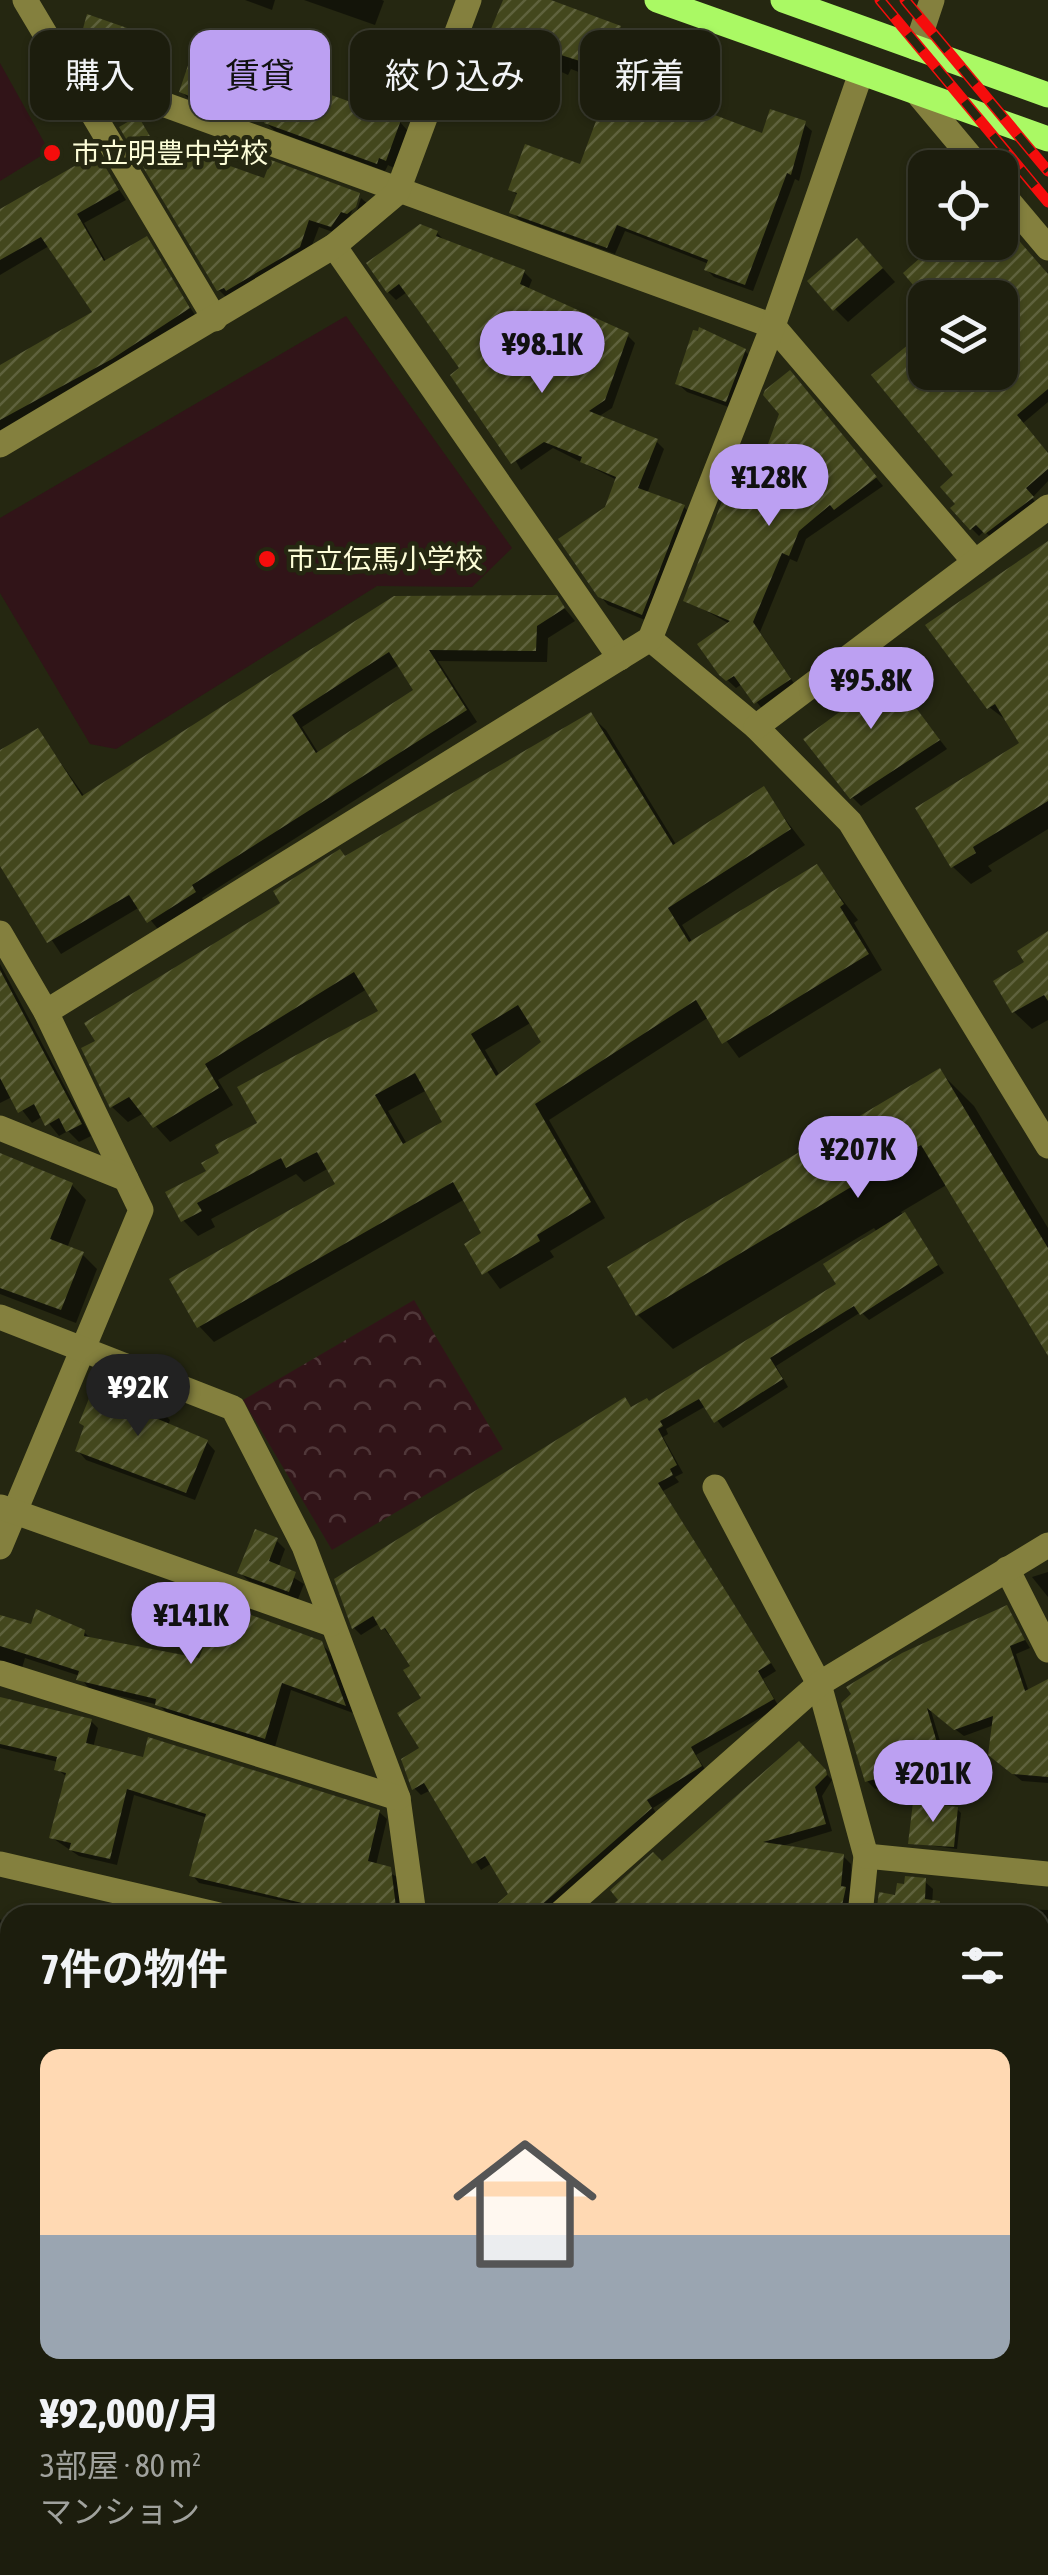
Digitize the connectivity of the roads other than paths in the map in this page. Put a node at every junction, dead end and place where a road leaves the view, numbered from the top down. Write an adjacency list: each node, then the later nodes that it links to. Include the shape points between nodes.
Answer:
1 (24, 0): 6 (street)
2 (469, 0): 15 (street)
3 (657, 0): 8 (main road)
4 (783, 0): 7 (main road)
5 (932, 0): 7 (street)
6 (42, 30)
7 (916, 48): 10 (main road)
8 (861, 73): 9 (main road); 20 (street)
9 (918, 94): 13 (main road); 14 (street)
10 (1048, 95)
11 (170, 108): 15 (street)
12 (95, 120): 19 (street)
13 (1048, 139)
14 (965, 150)
15 (396, 192): 17 (street); 20 (street)
16 (1018, 212): 18 (street)
17 (334, 246): 19 (street); 25 (street)
18 (1048, 248)
19 (215, 319): 21 (street)
20 (773, 326): 23 (street); 24 (street)
21 (0, 445)
22 (1048, 507): 23 (street)
23 (976, 562): 26 (street)
24 (650, 639): 25 (street); 26 (street)
25 (620, 658): 28 (street)
26 (756, 726): 30 (street, via 850,822)
27 (0, 933): 28 (street)
28 (46, 1012): 31 (street)
29 (0, 1128): 31 (street)
30 (1048, 1146)
31 (126, 1179): 33 (street, via 141,1210)
32 (0, 1318): 33 (street)
33 (80, 1350): 35 (street); 39 (street, via 233,1408 304,1546)
34 (715, 1487): 42 (street)
35 (7, 1509): 37 (street); 39 (street)
36 (1048, 1545): 38 (street)
37 (0, 1547)
38 (1007, 1570): 40 (street); 42 (street)
39 (331, 1624): 43 (street)
40 (1048, 1650)
41 (0, 1673): 43 (street)
42 (820, 1684): 44 (street); 49 (street)
43 (398, 1798): 48 (street)
44 (866, 1856): 46 (street); 50 (street)
45 (0, 1864): 47 (street)
46 (1048, 1874)
47 (176, 1905)
48 (413, 1905)
49 (569, 1905)
50 (861, 1905)

